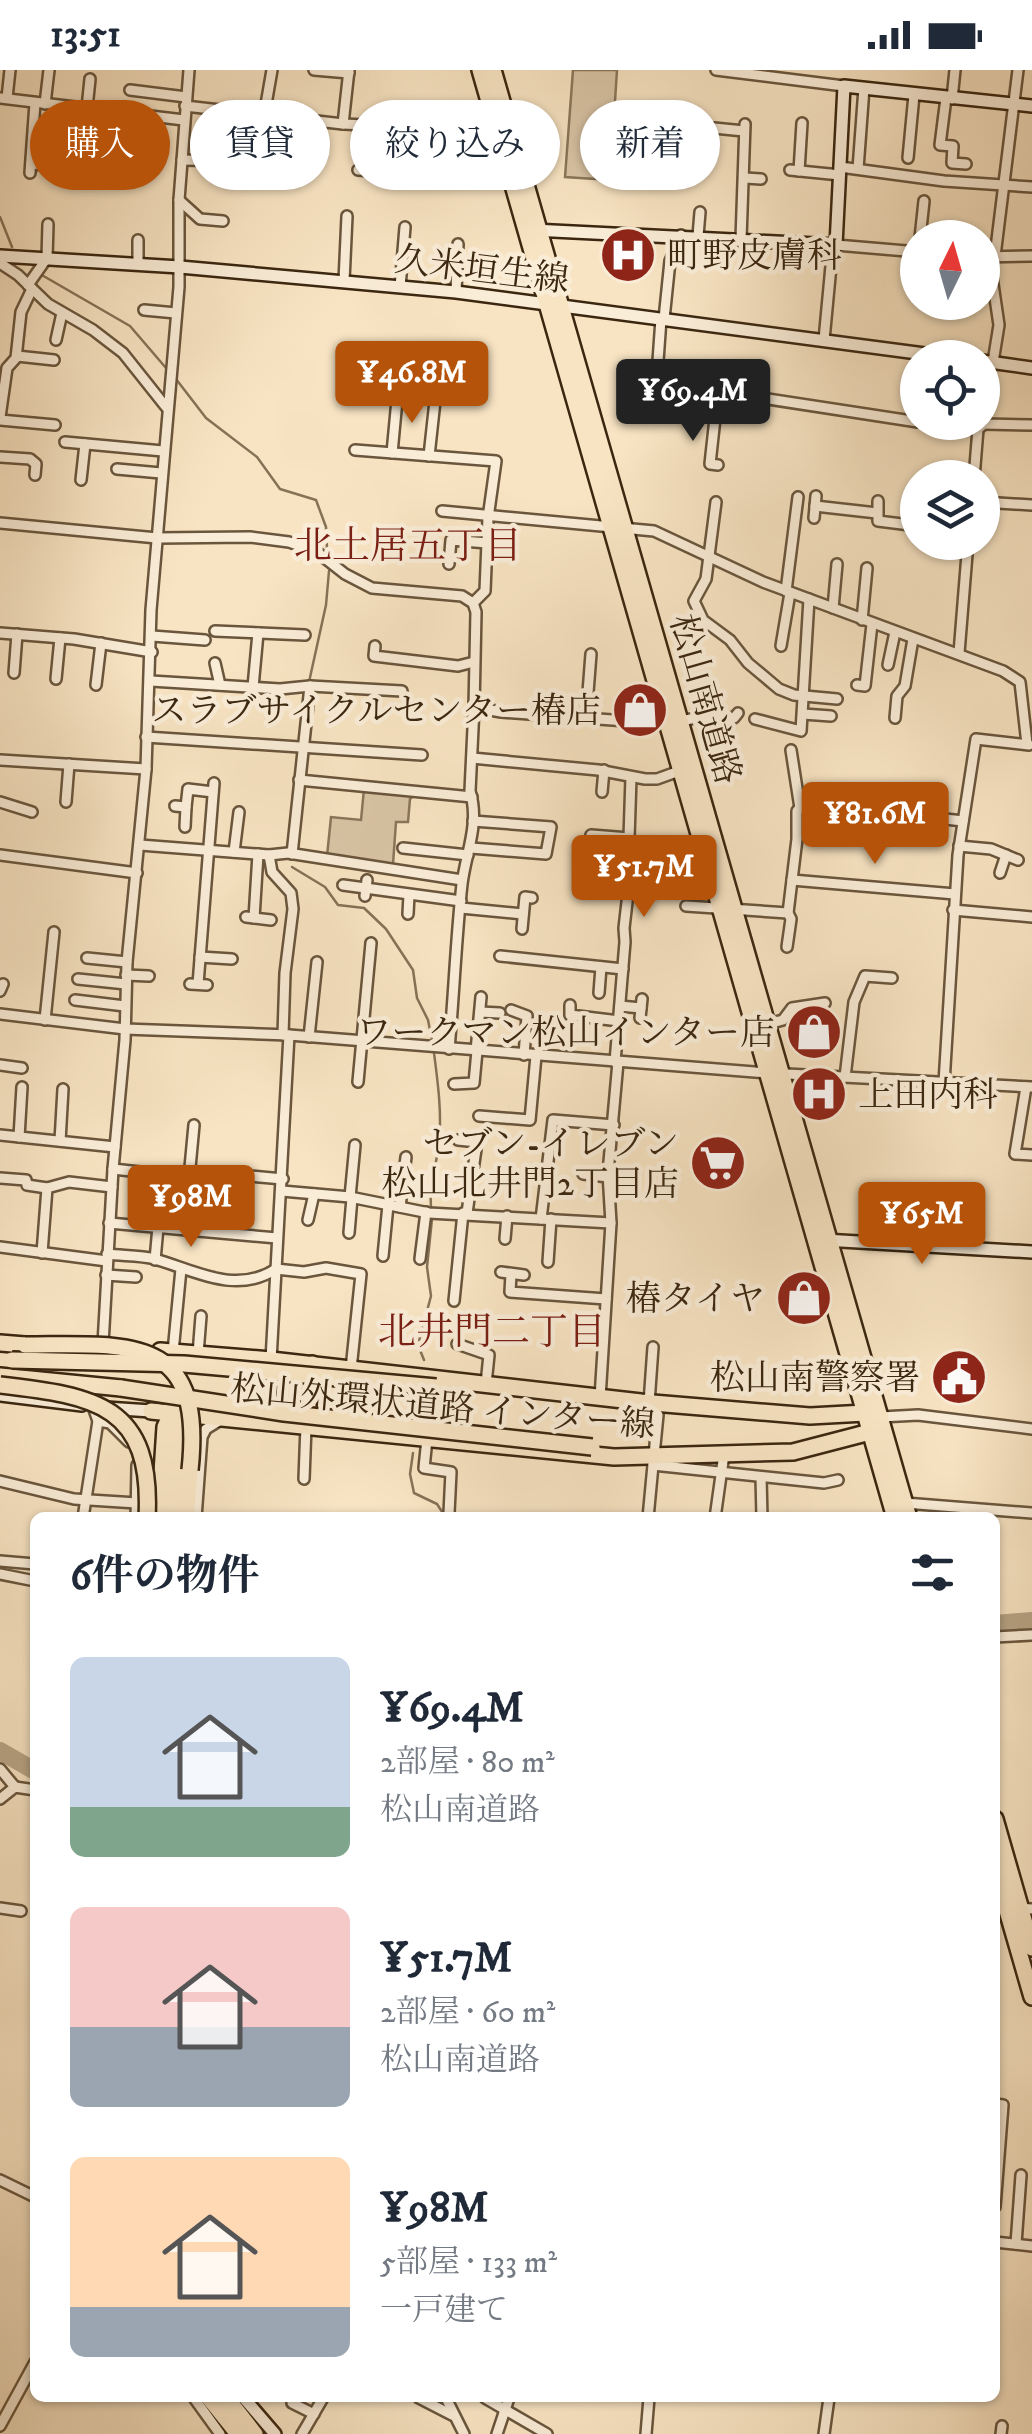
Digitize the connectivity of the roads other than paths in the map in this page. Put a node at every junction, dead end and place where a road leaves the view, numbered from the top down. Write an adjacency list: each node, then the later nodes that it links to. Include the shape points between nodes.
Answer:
1 (10, 70): 20 (street)
2 (49, 70): 22 (street)
3 (188, 70): 27 (street)
4 (272, 70): 24 (street)
5 (314, 70): 11 (street)
6 (480, 70): 25 (highway, 松山南道路)
7 (716, 70): 12 (street)
8 (843, 70): 16 (street)
9 (955, 70): 21 (street)
10 (1018, 70): 29 (street)
11 (349, 72): 35 (street)
12 (763, 72): 14 (street)
13 (499, 74): 60 (highway, 松山南道路)
14 (789, 74): 16 (street)
15 (90, 78): 23 (street)
16 (843, 85): 17 (main road); 45 (main road)
17 (864, 88): 19 (main road); 44 (street)
18 (130, 90): 27 (street)
19 (914, 95): 21 (main road); 38 (street)
20 (4, 98): 26 (street)
21 (949, 99): 29 (main road); 43 (street, via 940,145 953,146 952,163)
22 (41, 100)
23 (89, 100)
24 (267, 100)
25 (488, 100)
26 (30, 102)
27 (186, 102): 28 (street); 32 (street)
28 (190, 103)
29 (1013, 106): 30 (main road); 48 (street)
30 (1032, 106)
31 (170, 118): 32 (street)
32 (184, 120): 41 (street)
33 (330, 123): 35 (street)
34 (802, 123): 45 (street, via 794,171)
35 (344, 124): 36 (street)
36 (350, 124)
37 (720, 128): 46 (street, via 744,127)
38 (910, 138): 39 (street); 40 (street)
39 (925, 140)
40 (908, 158)
41 (182, 160): 42 (street); 51 (street)
42 (190, 160)
43 (966, 164)
44 (858, 168): 45 (street); 48 (street)
45 (840, 171): 66 (main road)
46 (745, 178): 47 (street); 63 (street)
47 (762, 179)
48 (1003, 186): 49 (street); 56 (street)
49 (1032, 187)
50 (518, 190): 60 (highway, 松山南道路)
51 (179, 200): 57 (street, via 200,219); 75 (street)
52 (924, 202): 55 (street)
53 (700, 212): 62 (street)
54 (347, 216): 76 (street)
55 (922, 220)
56 (996, 220)
57 (224, 222)
58 (48, 224): 74 (street)
59 (405, 227): 78 (street)
60 (532, 230): 61 (main road, 久米垣生線); 80 (highway, 松山南道路)
61 (681, 235): 62 (main road, 久米垣生線); 71 (street)
62 (698, 236): 63 (main road, 久米垣生線)
63 (740, 239): 66 (main road, 久米垣生線)
64 (138, 240): 73 (street)
65 (458, 244): 79 (street)
66 (834, 245): 67 (street); 86 (street)
67 (900, 250)
68 (1032, 256): 69 (street)
69 (1000, 257)
70 (0, 259): 74 (main road, 久米垣生線); 77 (street)
71 (670, 261): 72 (street); 84 (street)
72 (682, 262)
73 (138, 264): 74 (main road, 久米垣生線); 75 (main road, 久米垣生線)
74 (41, 267): 77 (street)
75 (180, 267): 76 (main road, 久米垣生線); 82 (street)
76 (344, 281): 78 (main road, 久米垣生線)
77 (30, 287): 83 (street); 88 (street)
78 (400, 287): 79 (main road, 久米垣生線)
79 (456, 292): 80 (main road, 久米垣生線)
80 (556, 305): 84 (main road, 久米垣生線); 125 (highway, 松山南道路)
81 (144, 310): 82 (street)
82 (176, 312): 96 (street)
83 (62, 313): 85 (street); 96 (street, via 122,353)
84 (662, 319): 86 (main road, 久米垣生線); 93 (street, via 658,361 664,383)
85 (56, 340)
86 (824, 340): 87 (main road, 久米垣生線)
87 (900, 350)
88 (17, 356): 89 (street); 91 (street)
89 (54, 360)
90 (1000, 364): 92 (main road)
91 (4, 368): 97 (street)
92 (1032, 368)
93 (718, 391): 98 (street); 109 (street, via 710,464)
94 (398, 400): 106 (street)
95 (434, 401): 108 (street)
96 (166, 408): 105 (street)
97 (0, 418): 99 (street)
98 (900, 419)
99 (55, 424)
100 (1032, 425): 101 (street)
101 (1000, 426)
102 (64, 442): 103 (street)
103 (85, 444): 105 (street); 113 (street)
104 (355, 450): 106 (street)
105 (163, 451): 111 (street)
106 (392, 453): 108 (street)
107 (0, 456): 112 (street, via 30,459)
108 (429, 456): 121 (street, via 496,461)
109 (718, 465)
110 (117, 469): 111 (street)
111 (162, 474): 127 (street)
112 (35, 475)
113 (81, 480)
114 (798, 497): 134 (street)
115 (878, 501): 122 (street)
116 (716, 502): 129 (street)
117 (1000, 503): 118 (street)
118 (1032, 505)
119 (815, 506): 122 (street)
120 (442, 512): 121 (street)
121 (489, 514): 125 (street); 128 (street)
122 (879, 517): 124 (street); 126 (street)
123 (0, 522): 127 (street)
124 (900, 522)
125 (619, 526): 129 (street, via 654,531); 179 (highway, 松山南道路)
126 (880, 534)
127 (156, 538): 136 (street, via 290,542 372,588 455,594); 145 (street)
128 (486, 544): 131 (street, via 451,540); 136 (street, via 485,590)
129 (709, 556): 134 (street); 169 (street, via 694,602 697,612 779,688)
130 (967, 560): 153 (street)
131 (449, 564)
132 (837, 564): 137 (street)
133 (867, 568): 138 (street)
134 (788, 592): 135 (street); 151 (street)
135 (809, 599): 137 (street); 169 (street)
136 (473, 603): 155 (street)
137 (833, 608): 138 (street)
138 (867, 622): 141 (street); 165 (street, via 865,686)
139 (215, 631): 142 (street)
140 (0, 632): 143 (street)
141 (895, 632): 147 (street); 157 (street)
142 (258, 633): 144 (street); 167 (street)
143 (17, 634): 146 (street); 159 (street)
144 (305, 635)
145 (152, 636): 148 (street); 152 (street)
146 (60, 638): 149 (street); 160 (street)
147 (913, 639): 153 (street); 177 (street, via 905,686 893,695)
148 (205, 640)
149 (101, 644): 152 (street); 163 (street)
150 (374, 646): 155 (street, via 374,656)
151 (781, 646)
152 (152, 652): 161 (street)
153 (960, 653): 162 (street)
154 (590, 654): 176 (street)
155 (474, 662): 171 (street)
156 (216, 663): 164 (street)
157 (888, 665)
158 (1032, 672): 162 (street)
159 (14, 673)
160 (56, 679)
161 (151, 681): 164 (street); 180 (street)
162 (1020, 682): 172 (street)
163 (96, 685)
164 (220, 685): 167 (street)
165 (857, 685)
166 (310, 686): 167 (street); 168 (street); 182 (street)
167 (253, 687)
168 (402, 692)
169 (802, 696): 170 (street); 174 (street)
170 (836, 698)
171 (474, 707): 176 (street); 185 (street)
172 (1028, 711): 181 (street)
173 (738, 713): 179 (street)
174 (802, 714): 175 (street); 178 (street, via 801,731)
175 (831, 716)
176 (586, 718): 179 (street)
177 (895, 718)
178 (755, 719)
179 (675, 722): 190 (highway, 松山南道路); 227 (highway, 松山南道路)
180 (146, 737): 182 (street); 188 (street)
181 (1029, 745): 202 (street, via 976,739)
182 (304, 747): 184 (street); 192 (street)
183 (791, 750): 199 (street)
184 (422, 755)
185 (472, 758): 189 (street); 194 (street)
186 (0, 760): 187 (street)
187 (69, 764): 188 (street); 196 (street)
188 (146, 769): 205 (street)
189 (604, 770): 191 (street); 193 (street)
190 (682, 770): 191 (street, via 657,779); 227 (highway, 松山南道路)
191 (632, 777): 204 (street)
192 (299, 780): 194 (street); 211 (street)
193 (602, 792)
194 (473, 800): 197 (street); 201 (street)
195 (0, 802): 198 (street)
196 (66, 802)
197 (432, 805)
198 (27, 807)
199 (800, 808): 202 (street); 220 (street)
200 (238, 812): 209 (street)
201 (473, 821): 210 (street); 210 (street, via 550,828 550,839 543,855)
202 (963, 821): 206 (street)
203 (185, 827): 208 (street, via 181,806 188,789 214,787)
204 (629, 838): 214 (street, via 591,835 589,856); 245 (street)
205 (140, 845): 208 (street); 217 (street)
206 (959, 846): 215 (street); 222 (street)
207 (403, 848): 210 (street)
208 (211, 850): 209 (street); 238 (street)
209 (234, 852): 213 (street)
210 (470, 852): 219 (street)
211 (292, 854): 213 (street); 219 (street)
212 (0, 855): 217 (street)
213 (264, 855): 233 (street, via 250,918); 267 (street, via 291,893 293,909)
214 (580, 855)
215 (1006, 855): 216 (street); 218 (street)
216 (1018, 860)
217 (137, 873): 242 (street)
218 (1000, 873)
219 (462, 880): 225 (street)
220 (792, 880): 222 (street); 229 (street)
221 (343, 885): 223 (street)
222 (955, 894): 228 (street)
223 (409, 895): 225 (street); 230 (street)
224 (532, 898): 231 (street, via 525,897)
225 (461, 905): 231 (street); 270 (street)
226 (686, 906): 227 (street)
227 (728, 908): 229 (street); 265 (highway, 松山南道路); 277 (highway, 松山南道路)
228 (954, 910): 232 (street); 280 (street)
229 (788, 913): 237 (street)
230 (408, 914)
231 (523, 914): 234 (street)
232 (1032, 916)
233 (272, 920)
234 (522, 930)
235 (54, 932): 263 (street, via 46,949)
236 (371, 944): 269 (street)
237 (786, 947)
238 (200, 956): 241 (street); 250 (street)
239 (500, 956): 244 (street)
240 (87, 958): 242 (street)
241 (232, 959)
242 (127, 962): 249 (street)
243 (317, 962): 268 (street)
244 (601, 967): 245 (street); 251 (street)
245 (623, 969): 257 (street)
246 (149, 976): 249 (street)
247 (892, 978): 278 (street, via 864,976 854,1002)
248 (78, 979): 249 (street)
249 (126, 979): 256 (street)
250 (198, 985)
251 (598, 993)
252 (481, 997): 260 (street)
253 (75, 1000): 256 (street)
254 (825, 1004): 265 (street, via 792,1008)
255 (570, 1005): 264 (street, via 570,1015)
256 (125, 1006): 266 (street)
257 (620, 1006): 258 (street); 264 (street)
258 (641, 1008)
259 (511, 1010): 272 (street, via 528,1016)
260 (480, 1012): 261 (street); 271 (street)
261 (500, 1013)
262 (0, 1014): 263 (street)
263 (45, 1020): 266 (street)
264 (619, 1021): 274 (street)
265 (768, 1024): 277 (highway, 松山南道路)
266 (125, 1029): 267 (street); 293 (street)
267 (286, 1035): 268 (street); 301 (street)
268 (308, 1036): 269 (street)
269 (362, 1041): 270 (street); 279 (street)
270 (449, 1048): 271 (street)
271 (476, 1051): 272 (street); 281 (street, via 474,1083)
272 (524, 1054): 273 (street)
273 (536, 1056): 274 (street); 285 (street, via 530,1120)
274 (616, 1062): 277 (street); 287 (street)
275 (0, 1066): 276 (street)
276 (22, 1068)
277 (775, 1074): 278 (street); 320 (highway, 松山南道路)
278 (846, 1078): 280 (street)
279 (358, 1082)
280 (944, 1083): 283 (street)
281 (454, 1084)
282 (22, 1087): 289 (street)
283 (1029, 1087): 294 (street, via 1015,1154)
284 (63, 1089): 291 (street)
285 (479, 1116)
286 (194, 1125): 300 (street)
287 (614, 1125): 298 (street); 312 (street, via 553,1120)
288 (0, 1135): 289 (street)
289 (18, 1137): 291 (street)
290 (458, 1140): 310 (street, via 477,1142)
291 (60, 1141): 293 (street)
292 (355, 1145): 306 (street)
293 (115, 1147): 296 (street)
294 (1032, 1155)
295 (406, 1157): 308 (street)
296 (113, 1168): 300 (street); 302 (street)
297 (583, 1174): 298 (street)
298 (608, 1177): 315 (street)
299 (0, 1178): 303 (street)
300 (189, 1178): 301 (street)
301 (283, 1179): 304 (street)
302 (112, 1187): 303 (street, via 69,1182); 314 (street)
303 (47, 1188): 323 (street)
304 (282, 1192): 305 (street); 318 (street)
305 (314, 1194): 306 (street); 313 (street)
306 (351, 1198): 307 (street); 317 (street)
307 (388, 1205): 308 (street); 324 (street)
308 (400, 1208): 309 (street)
309 (426, 1212): 310 (street); 327 (street)
310 (465, 1213): 311 (street); 331 (street)
311 (507, 1216): 312 (street); 319 (street)
312 (546, 1219): 315 (street); 328 (street)
313 (308, 1220)
314 (110, 1223): 316 (street); 325 (street)
315 (610, 1223): 337 (street)
316 (158, 1228): 318 (street); 326 (street)
317 (349, 1232)
318 (276, 1238): 330 (street)
319 (505, 1239)
320 (822, 1239): 322 (main road); 359 (highway, 松山南道路)
321 (0, 1246): 323 (street)
322 (1032, 1252)
323 (42, 1253): 325 (street)
324 (382, 1256)
325 (107, 1258): 326 (street); 333 (street)
326 (155, 1260): 329 (street)
327 (420, 1260)
328 (548, 1262)
329 (181, 1269): 330 (street, via 248,1282); 343 (street)
330 (276, 1269): 346 (street); 348 (street, via 361,1274)
331 (457, 1270): 332 (street); 336 (street)
332 (470, 1271)
333 (106, 1275): 335 (street); 340 (street)
334 (524, 1275): 337 (street, via 506,1273 510,1292)
335 (136, 1277)
336 (458, 1296)
337 (606, 1298): 354 (street)
338 (201, 1316): 344 (street)
339 (0, 1340): 340 (main road); 383 (highway, bridge, via 122,1345 167,1366 192,1421)
340 (103, 1344): 343 (main road)
341 (457, 1344): 350 (street, via 489,1356)
342 (654, 1347): 355 (street)
343 (166, 1351): 344 (highway, 松山外環状道路 インター線); 358 (highway)
344 (198, 1354): 346 (highway, 松山外環状道路 インター線)
345 (6, 1360): 352 (highway, bridge, via 202,1366)
346 (270, 1360): 347 (highway, 松山外環状道路 インター線); 362 (highway)
347 (312, 1364): 348 (highway, 松山外環状道路 インター線); 363 (highway)
348 (351, 1368): 350 (highway, 松山外環状道路 インター線)
349 (0, 1376): 368 (highway, bridge, via 592,1446)
350 (486, 1384): 352 (highway, 松山外環状道路 インター線)
351 (0, 1385): 380 (highway, bridge, via 92,1401 119,1418 143,1455)
352 (526, 1390): 354 (highway, 松山外環状道路 インター線)
353 (0, 1395): 356 (main road)
354 (600, 1398): 355 (highway, 松山外環状道路 インター線)
355 (649, 1403): 359 (highway, 松山外環状道路 インター線); 369 (street, via 658,1415)
356 (92, 1406): 357 (main road); 361 (street)
357 (152, 1411): 358 (highway, 松山外環状道路 インター線)
358 (172, 1412): 360 (highway, 松山外環状道路 インター線); 381 (highway, via 165,1427); 382 (highway, via 180,1428)
359 (873, 1416): 364 (street); 365 (highway, 松山南道路); 377 (highway, 松山南道路)
360 (226, 1418): 362 (highway, 松山外環状道路 インター線); 384 (street, via 202,1437)
361 (98, 1421): 375 (street); 376 (street, via 113,1426 136,1450)
362 (263, 1423): 363 (highway, 松山外環状道路 インター線)
363 (306, 1426): 366 (highway, 松山外環状道路 インター線); 372 (street)
364 (1032, 1429)
365 (870, 1432): 367 (highway, 松山外環状道路 インター線, via 794,1452); 377 (highway, 松山南道路)
366 (427, 1439): 368 (highway, 松山外環状道路 インター線); 385 (street, via 424,1468 451,1472)
367 (724, 1454): 369 (highway, 松山外環状道路 インター線); 370 (street)
368 (631, 1456): 369 (highway, 松山外環状道路 インター線)
369 (654, 1461): 370 (street); 386 (street)
370 (722, 1473): 371 (street); 387 (street)
371 (761, 1477): 373 (street); 388 (street)
372 (304, 1479)
373 (838, 1480)
374 (0, 1481): 375 (street)
375 (86, 1500): 376 (street); 378 (street)
376 (137, 1503): 379 (street)
377 (901, 1507): 389 (street)
378 (85, 1512)
379 (136, 1512)
380 (147, 1512)
381 (159, 1512)
382 (173, 1512)
383 (186, 1512)
384 (196, 1512)
385 (449, 1512)
386 (649, 1512)
387 (716, 1512)
388 (762, 1512)
389 (1032, 1513)
390 (0, 1560): 391 (street)
391 (30, 1563)
392 (0, 1574): 393 (street)
393 (30, 1580)
394 (1032, 1636): 395 (street)
395 (1000, 1637)
396 (0, 1769): 397 (street)
397 (16, 1788): 398 (street); 399 (street)
398 (30, 1789)
399 (0, 1799)
400 (1000, 1844): 402 (highway)
401 (1000, 1880): 402 (highway)
402 (1013, 1907): 405 (highway); 406 (highway)
403 (0, 1908): 404 (street)
404 (21, 1911)
405 (1032, 1948)
406 (1032, 1997)
407 (1000, 2105): 408 (street)
408 (1000, 2131)
409 (1021, 2175): 413 (street)
410 (0, 2180): 411 (street)
411 (30, 2195)
412 (1000, 2242): 413 (street)
413 (1016, 2244): 414 (street)
414 (1032, 2246)
415 (30, 2371): 431 (street)
416 (198, 2402): 432 (street)
417 (212, 2402): 432 (highway)
418 (231, 2402): 433 (highway)
419 (248, 2402): 434 (main road)
420 (292, 2402): 429 (street)
421 (321, 2402): 429 (street)
422 (427, 2402): 430 (street)
423 (448, 2402): 430 (street)
424 (492, 2402): 428 (street)
425 (508, 2402): 428 (street)
426 (649, 2402): 439 (street)
427 (828, 2402): 440 (street)
428 (506, 2410): 437 (street); 438 (street)
429 (314, 2414): 435 (street)
430 (454, 2416): 436 (street)
431 (1, 2422)
432 (231, 2432)
433 (256, 2434)
434 (276, 2434)
435 (302, 2434)
436 (464, 2434)
437 (497, 2434)
438 (547, 2434)
439 (646, 2434)
440 (824, 2434)

